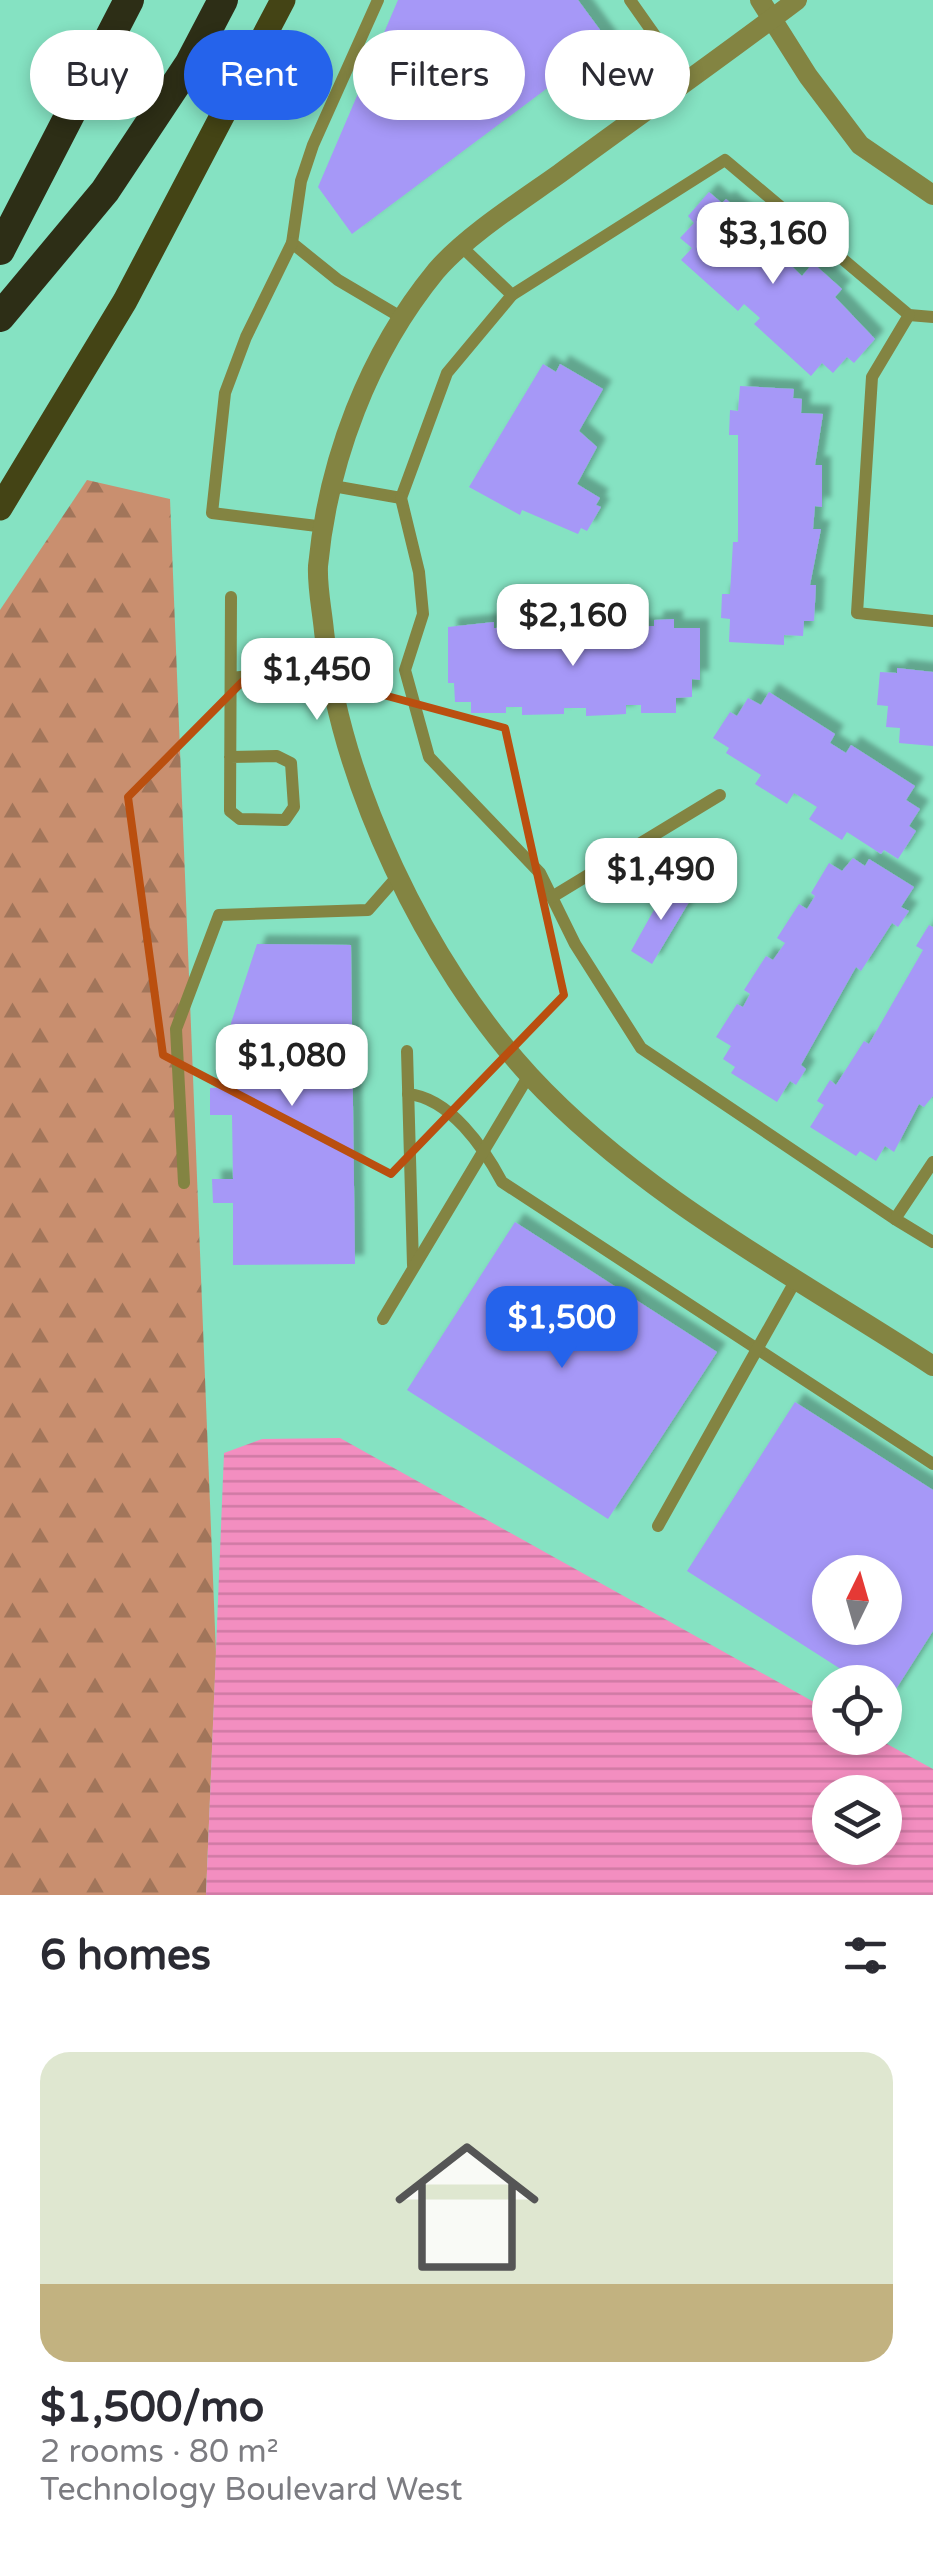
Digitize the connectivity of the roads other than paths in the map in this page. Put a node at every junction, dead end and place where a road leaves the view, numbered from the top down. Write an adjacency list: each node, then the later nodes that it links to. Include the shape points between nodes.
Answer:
1 (130, 0): 15 (highway)
2 (223, 0): 18 (highway, via 106,191)
3 (283, 0): 23 (main road, via 125,300)
4 (378, 0): 13 (lane, via 313,145)
5 (630, 0): 9 (lane)
6 (760, 0): 8 (street)
7 (797, 0): 8 (street)
8 (773, 18): 10 (street); 12 (street, via 860,145)
9 (651, 30)
10 (690, 78)
11 (634, 120): 14 (street)
12 (933, 195)
13 (292, 243): 20 (lane); 24 (lane, via 225,392 212,513)
14 (463, 248): 16 (lane); 20 (street, via 438,268)
15 (0, 250)
16 (512, 295): 17 (lane, via 725,160); 22 (lane, via 447,373)
17 (909, 315): 19 (lane); 26 (lane, via 872,377 858,613)
18 (0, 316)
19 (933, 317)
20 (404, 319): 21 (street, via 342,438)
21 (333, 486): 22 (lane); 24 (street)
22 (401, 498): 32 (lane, via 423,614 404,670 429,757 540,873)
23 (0, 508)
24 (326, 527): 27 (street, via 318,570)
25 (231, 597): 28 (lane)
26 (933, 621)
27 (329, 667): 28 (lane); 31 (street, via 356,773)
28 (231, 678): 29 (lane)
29 (230, 757): 29 (lane, via 230,811 240,819 284,820 294,807 291,762)
30 (720, 796): 32 (lane)
31 (397, 877): 34 (street, via 458,980); 38 (lane, via 368,910 219,915 176,1030)
32 (552, 897): 39 (lane, via 642,1048)
33 (408, 1051): 35 (lane)
34 (529, 1075): 36 (lane); 42 (street, via 634,1172)
35 (408, 1094): 36 (lane, via 426,1096); 41 (lane)
36 (485, 1150): 41 (lane); 44 (lane, via 502,1182)
37 (933, 1162): 39 (lane)
38 (184, 1183)
39 (895, 1220): 40 (lane)
40 (933, 1242)
41 (413, 1267): 43 (lane)
42 (797, 1278): 44 (lane); 45 (street)
43 (383, 1319)
44 (758, 1346): 46 (lane); 47 (lane)
45 (933, 1366)
46 (933, 1464)
47 (658, 1526)

